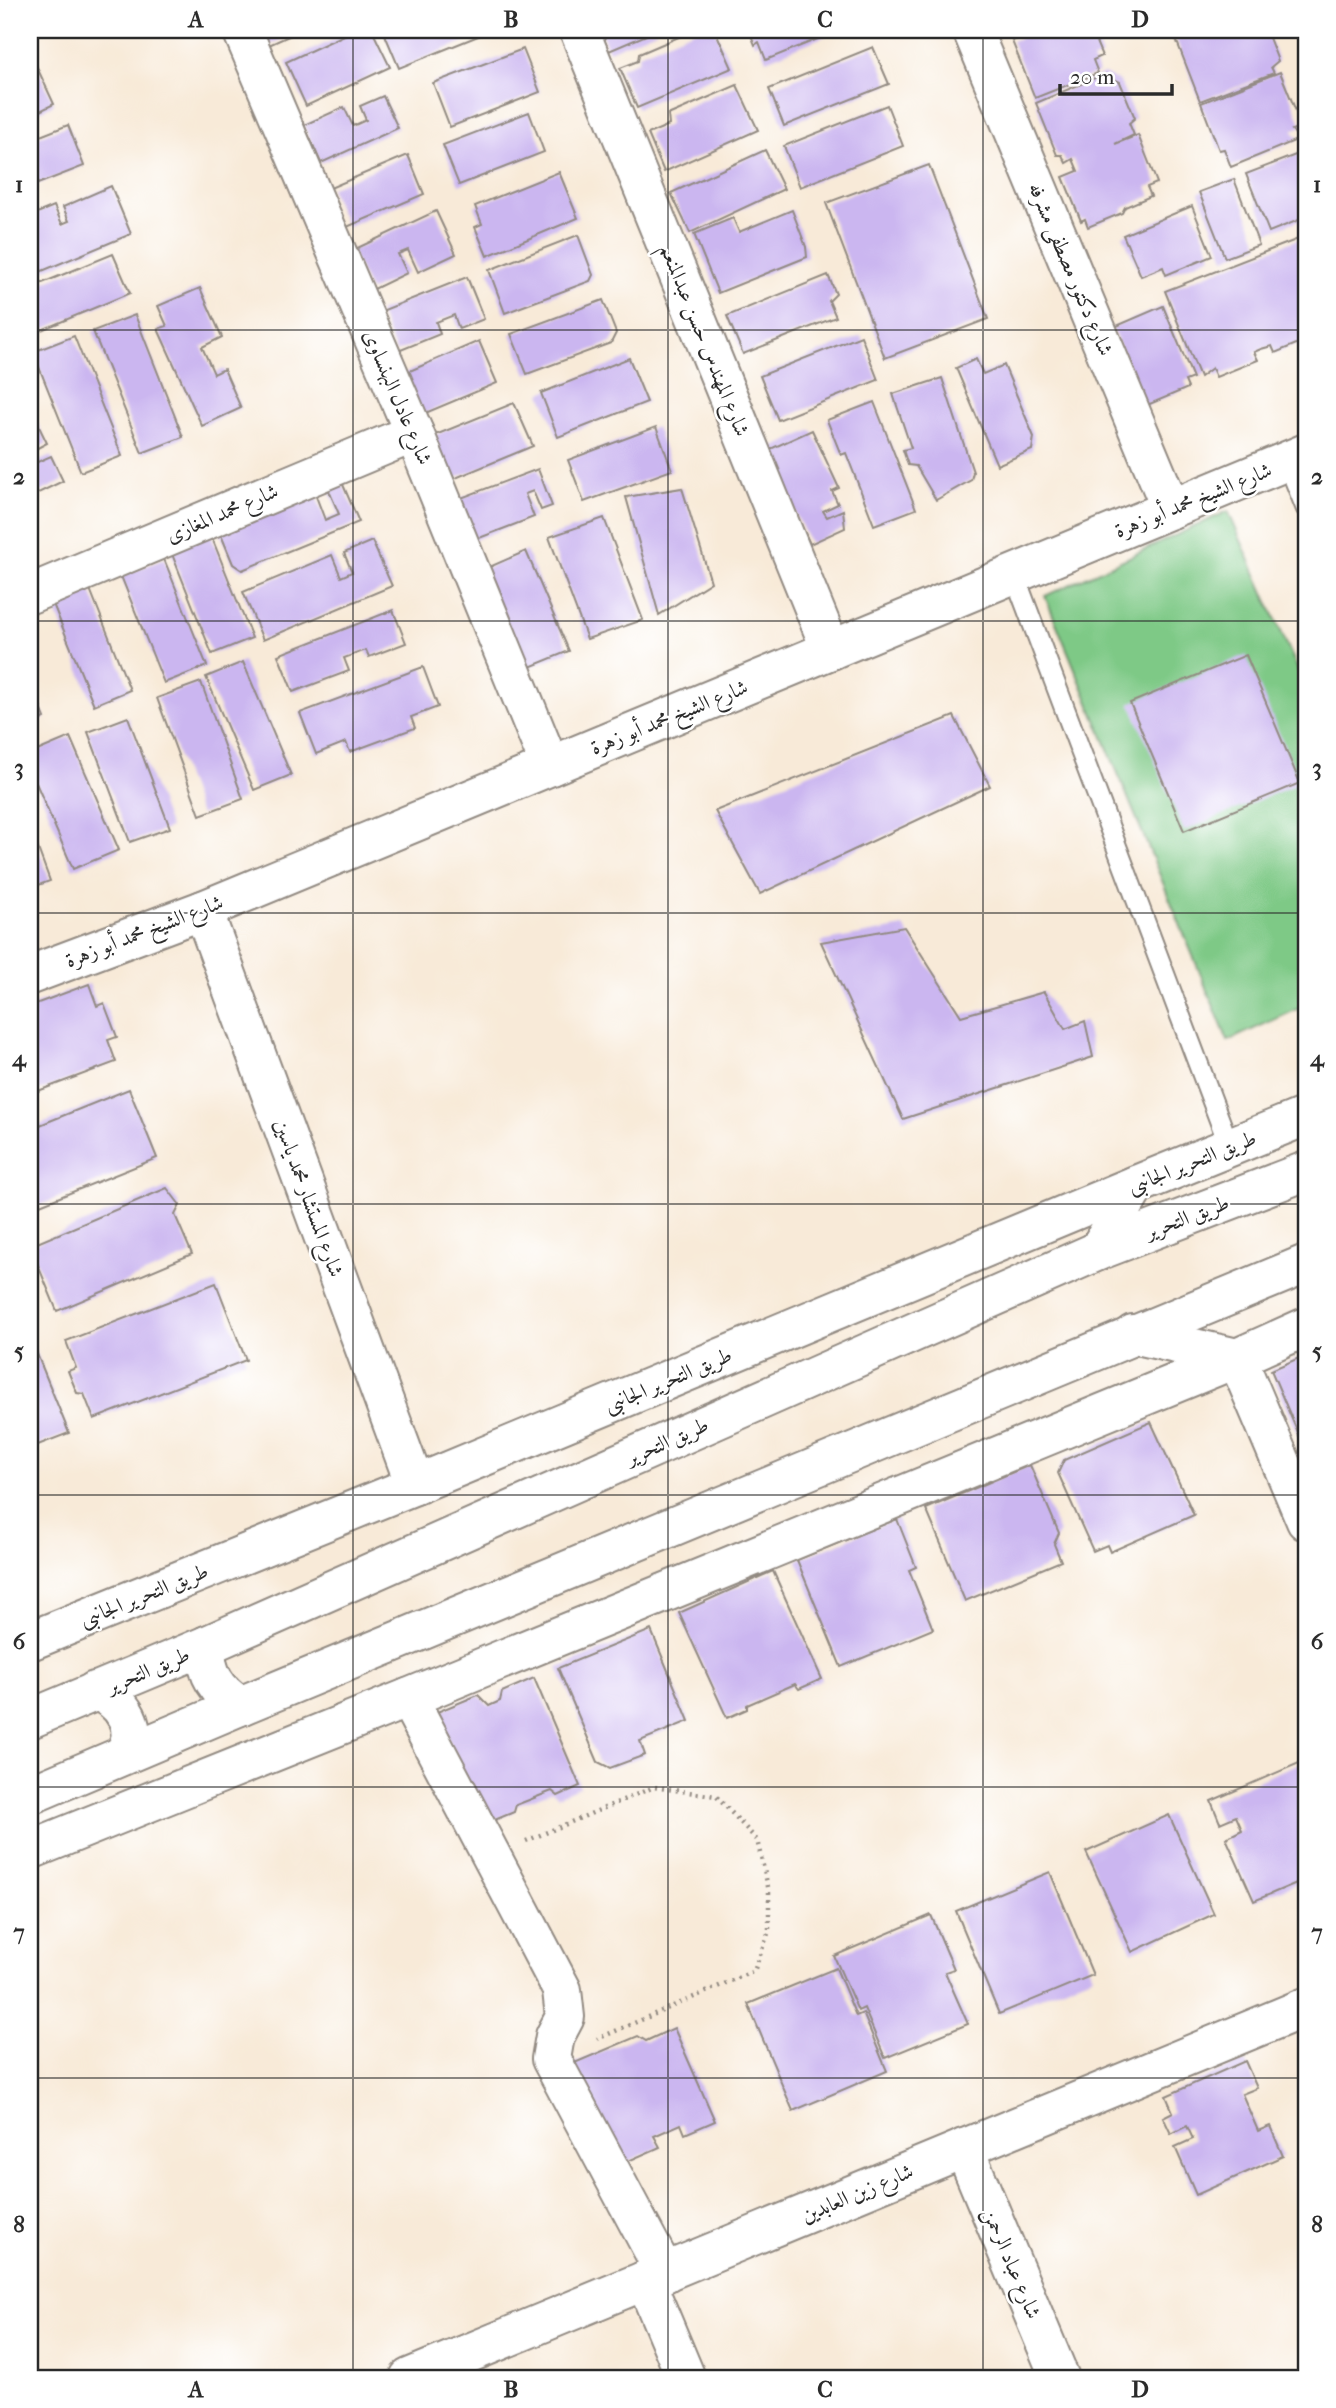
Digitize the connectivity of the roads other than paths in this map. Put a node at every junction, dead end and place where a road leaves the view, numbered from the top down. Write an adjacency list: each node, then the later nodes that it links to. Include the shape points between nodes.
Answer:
1 (242, 30): 4 (street, شارع عادل البهنساوى)
2 (579, 30): 10 (street, شارع المهندس حسن عبدالمنعم)
3 (972, 30): 6 (street, شارع دكتور مصطفى مشرفه)
4 (414, 433): 9 (street, شارع محمد المغازى); 11 (street, شارع عادل البهنساوى)
5 (1297, 457): 6 (street, شارع الشيخ محمد أبو زهرة); 7 (lane)
6 (1171, 509): 8 (street, شارع الشيخ محمد أبو زهرة)
7 (1306, 509)
8 (1014, 574): 10 (street, شارع الشيخ محمد أبو زهرة); 15 (lane)
9 (30, 594)
10 (831, 650): 11 (street, شارع الشيخ محمد أبو زهرة)
11 (550, 766): 12 (street, شارع الشيخ محمد أبو زهرة)
12 (203, 910): 13 (street, شارع الشيخ محمد أبو زهرة); 23 (street, شارع المستشار محمد ياسين)
13 (30, 975)
14 (1306, 1116): 15 (street, طريق التحرير الجانبى)
15 (1230, 1148): 17 (street, طريق التحرير الجانبى)
16 (1306, 1171): 18 (street, طريق التحرير)
17 (1136, 1185): 18 (street); 23 (street, طريق التحرير الجانبى)
18 (1098, 1251): 26 (street, طريق التحرير)
19 (1306, 1264): 21 (street)
20 (1306, 1327): 22 (street)
21 (1133, 1334): 22 (street); 29 (street)
22 (1237, 1359): 24 (street); 28 (street)
23 (415, 1485): 25 (street, طريق التحرير الجانبى)
24 (1306, 1521)
25 (30, 1641)
26 (207, 1645): 27 (street, طريق التحرير); 29 (street, via 205,1657 213,1682)
27 (95, 1691): 30 (street, طريق التحرير); 31 (street, via 116,1702 129,1722 130,1745)
28 (408, 1698): 33 (street); 36 (street, via 562,1990 565,2017 551,2059)
29 (240, 1706): 31 (street)
30 (30, 1719)
31 (123, 1755): 32 (street)
32 (30, 1796)
33 (30, 1850)
34 (1306, 2007): 35 (street, شارع زين العابدين)
35 (964, 2148): 36 (street, شارع زين العابدين); 39 (street, شارع عباد الرحمن)
36 (655, 2277): 37 (street, شارع زين العابدين); 38 (street)
37 (409, 2378)
38 (686, 2378)
39 (1060, 2378)

